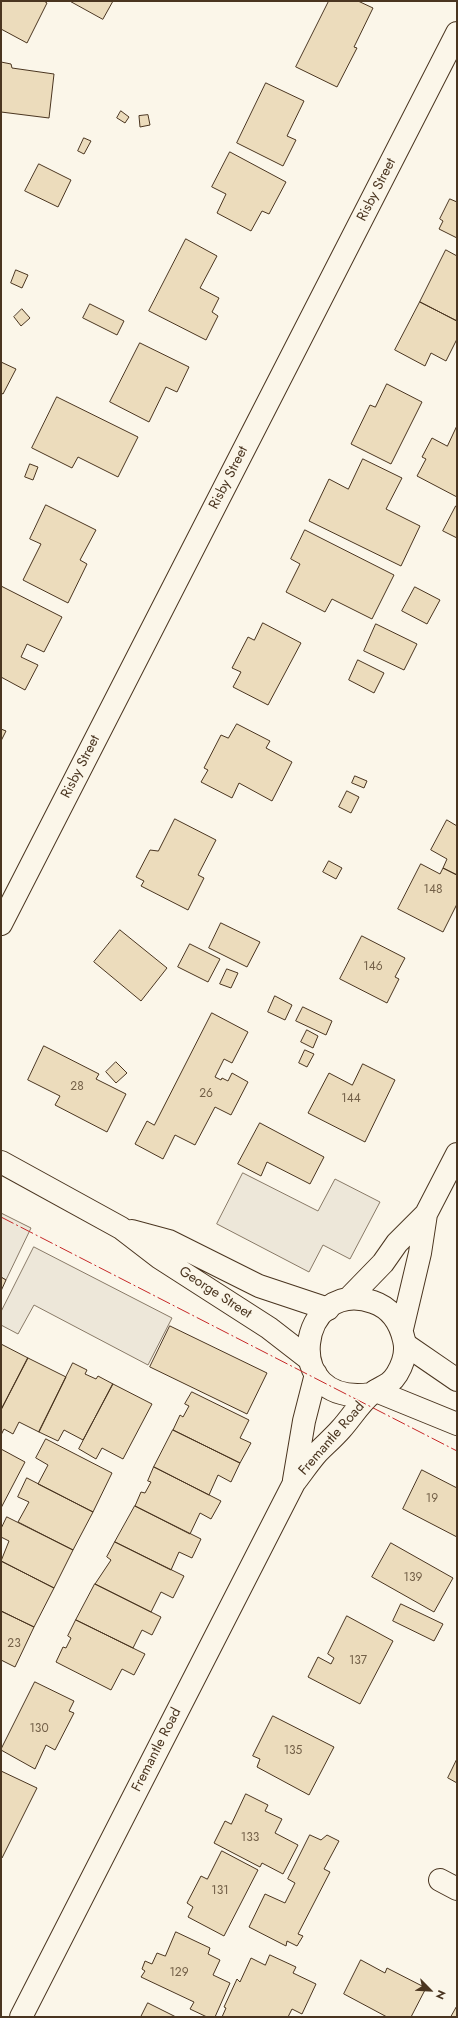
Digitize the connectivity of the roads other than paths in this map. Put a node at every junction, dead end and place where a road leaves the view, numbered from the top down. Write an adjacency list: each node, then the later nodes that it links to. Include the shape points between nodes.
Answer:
1 (457, 33): 2 (main road, Risby Street)
2 (1, 924)
3 (457, 1154): 5 (main road)
4 (1, 1162): 6 (main road, George Street)
5 (426, 1214): 7 (main road); 9 (main road)
6 (121, 1228): 8 (main road, George Street, via 169,1241 259,1286); 10 (main road, George Street, via 160,1258 269,1328)
7 (348, 1299): 8 (main road); 9 (main road, via 365,1299 380,1304 393,1315)
8 (328, 1309): 10 (main road, via 311,1328 308,1344)
9 (404, 1337): 11 (main road); 12 (main road, via 404,1362 396,1376)
10 (312, 1367): 12 (main road, via 326,1386 340,1393 355,1396); 14 (main road, Fremantle Road)
11 (457, 1380)
12 (374, 1393): 13 (main road); 14 (main road, Fremantle Road, via 317,1453)
13 (457, 1424)
14 (294, 1483): 15 (main road, Fremantle Road)
15 (21, 2017)

